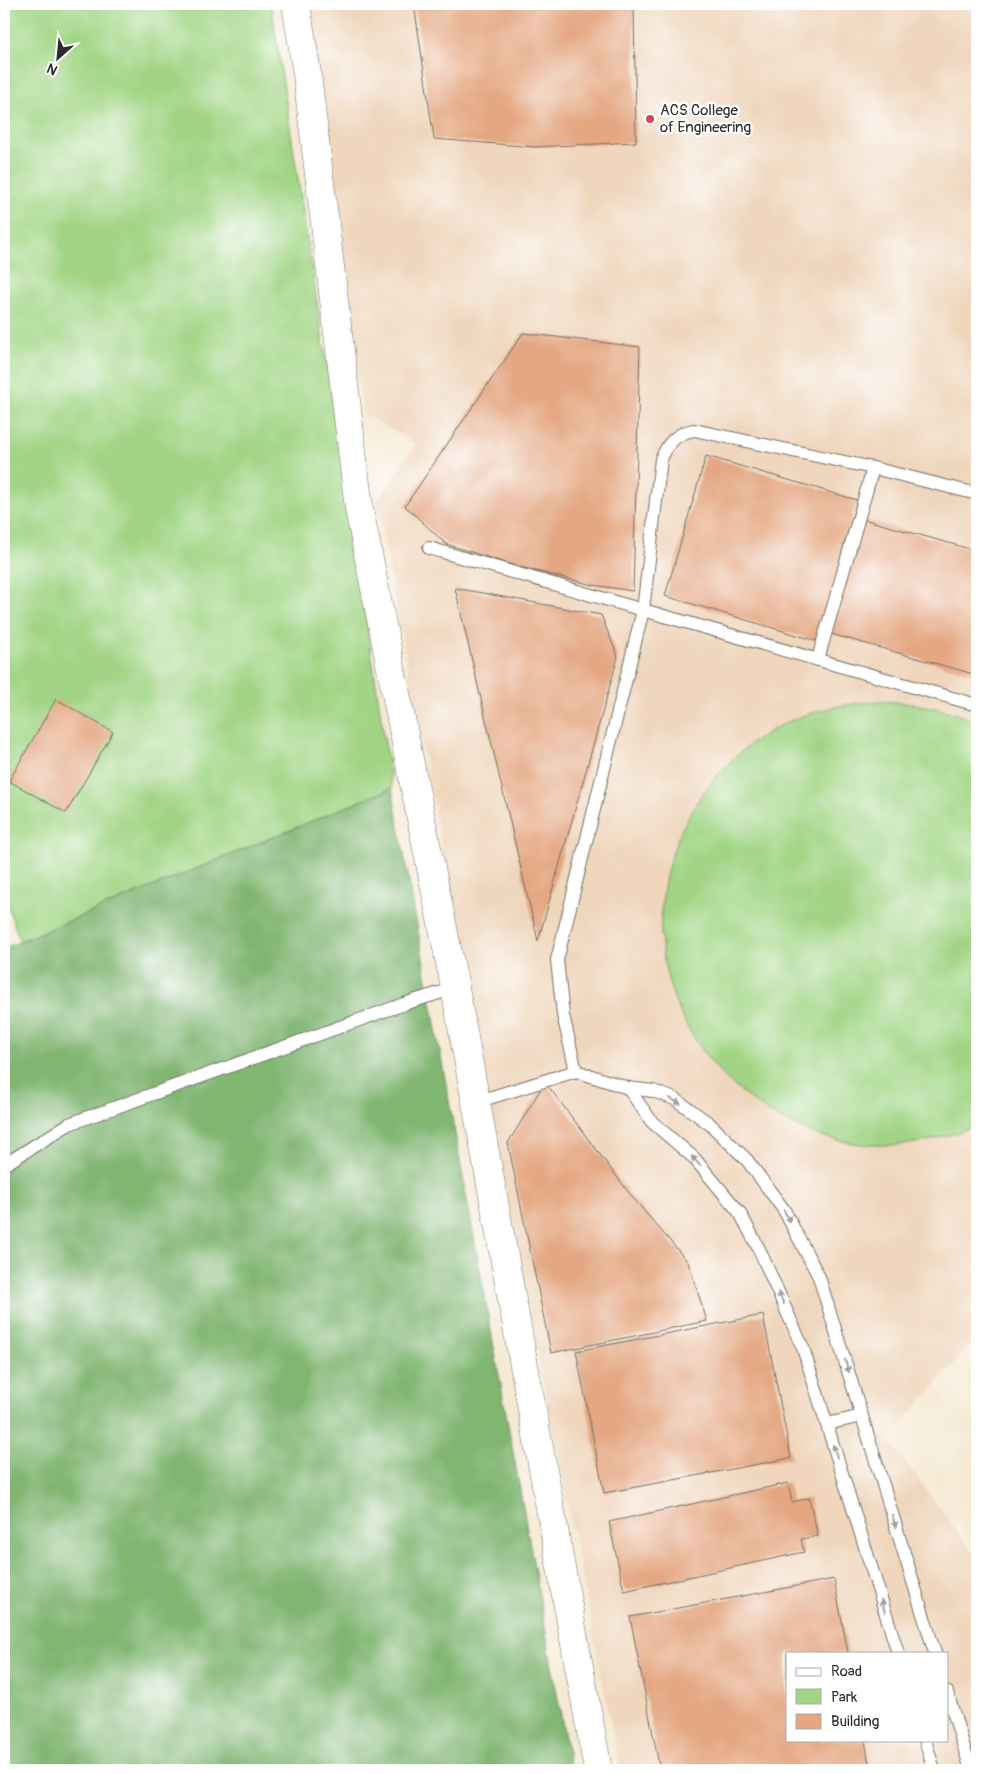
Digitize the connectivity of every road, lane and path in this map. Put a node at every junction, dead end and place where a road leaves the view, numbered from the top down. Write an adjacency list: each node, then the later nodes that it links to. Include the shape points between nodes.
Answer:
1 (296, 4): 8 (street, via 359,509)
2 (872, 468): 3 (lane); 5 (lane, via 694,430 680,435 666,446 661,459); 6 (lane)
3 (977, 494)
4 (429, 548): 5 (lane)
5 (643, 610): 6 (lane); 9 (lane, via 557,960 563,1016)
6 (818, 659): 7 (lane)
7 (977, 705)
8 (455, 988): 11 (street); 12 (lane, via 68,1124)
9 (576, 1071): 10 (lane); 11 (lane)
10 (628, 1088): 13 (lane, one-way to 13, via 653,1091 676,1100 710,1124 747,1160 784,1210 819,1277); 14 (lane, one-way to 10, via 803,1348 740,1213 694,1158 652,1122)
11 (476, 1102): 19 (street)
12 (4, 1165)
13 (862, 1416): 14 (lane); 16 (lane, one-way to 16)
14 (827, 1424): 15 (lane, one-way to 14)
15 (898, 1652)
16 (935, 1652)
17 (948, 1695): 21 (lane)
18 (926, 1742): 20 (lane)
19 (598, 1770)
20 (934, 1770)
21 (972, 1770)

